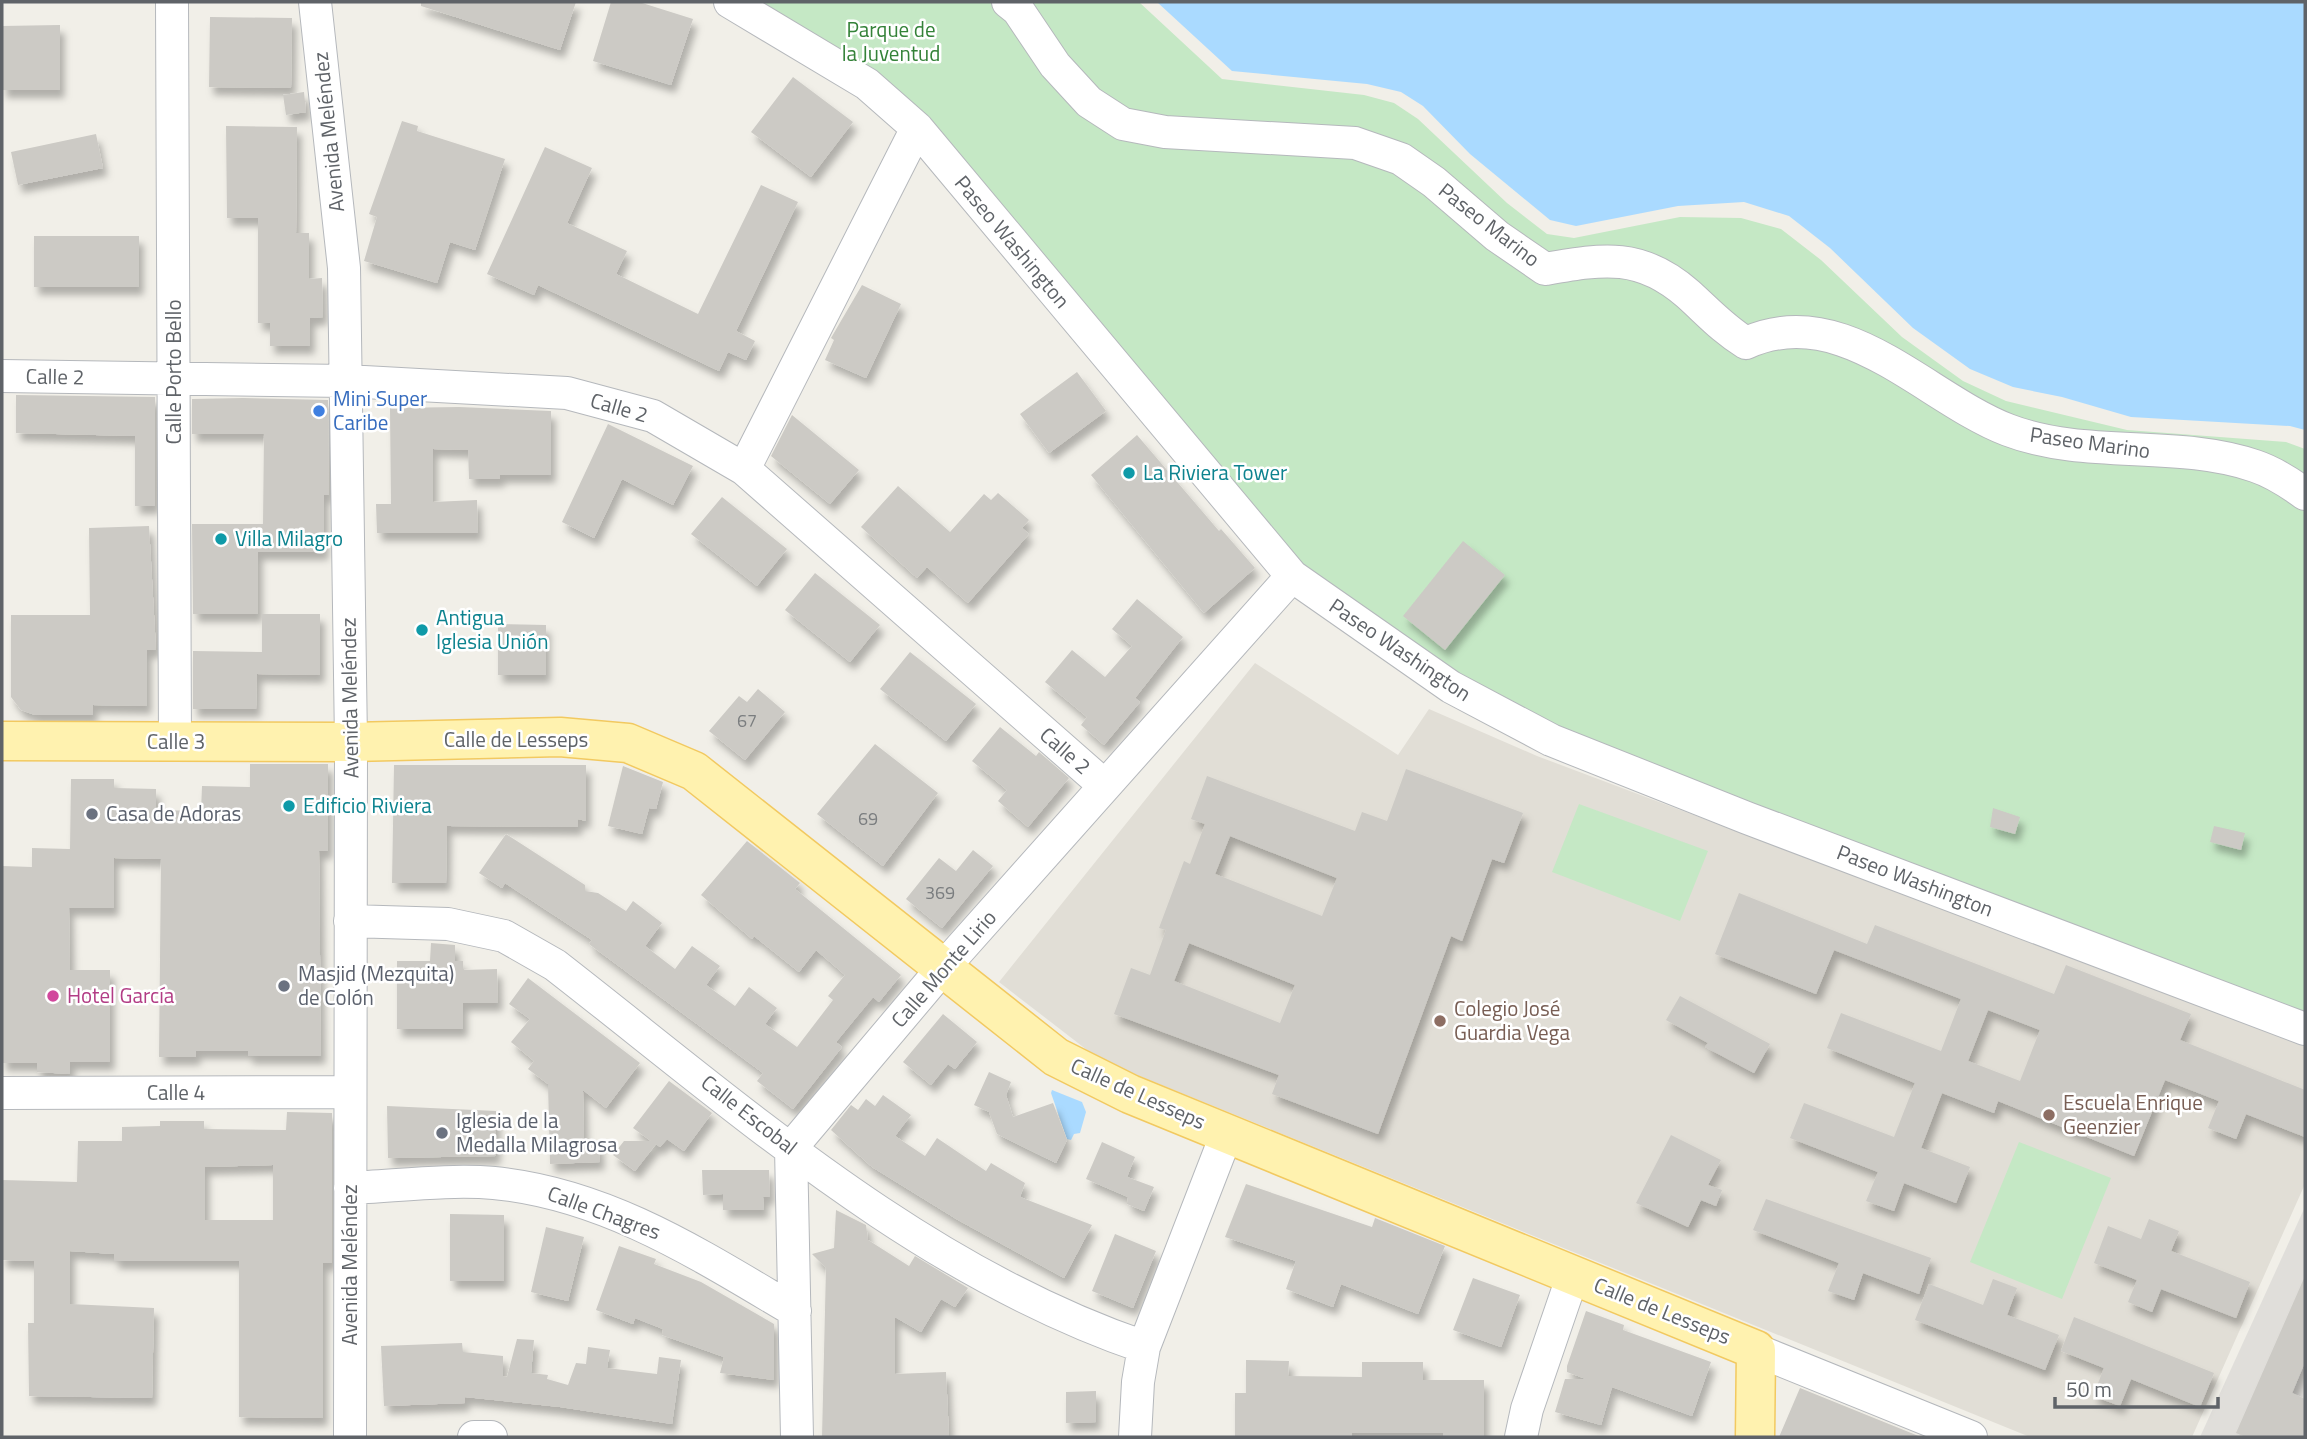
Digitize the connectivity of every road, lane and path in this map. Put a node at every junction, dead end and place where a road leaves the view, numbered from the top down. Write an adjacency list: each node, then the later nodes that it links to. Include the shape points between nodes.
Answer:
1 (172, 2): 7 (street, Calle Porto Bello)
2 (315, 2): 8 (street, Avenida Meléndez, via 344,268)
3 (730, 2): 5 (street, Paseo Washington, via 867,84)
4 (1008, 2): 10 (street, Paseo Marino, via 1089,102 1123,124 1166,132 1355,143 1401,159 1545,269 1601,259 1652,268 1687,293 1721,328 1746,343 1763,335 1823,335 1857,345 2010,431 2091,447 2227,458 2256,466)
5 (917, 128): 9 (street); 11 (street, Paseo Washington)
6 (2, 376): 7 (street, Calle 2)
7 (174, 380): 8 (street, Calle 2); 13 (street, Calle Porto Bello)
8 (346, 381): 9 (street, Calle 2, via 566,393 653,416); 14 (street, Avenida Meléndez)
9 (744, 469): 15 (street, Calle 2)
10 (2305, 495)
11 (1292, 576): 15 (street, Calle Monte Lirio); 18 (street, Paseo Washington, via 1451,687 1551,740)
12 (2, 741): 13 (main road, Calle 3)
13 (175, 742): 14 (main road, Calle 3)
14 (351, 742): 16 (street, Avenida Meléndez); 17 (main road, Calle de Lesseps, via 560,737 628,743 694,771)
15 (1105, 786): 17 (street, Calle Monte Lirio)
16 (350, 921): 19 (street, Avenida Meléndez); 22 (street, Calle Escobal, via 448,924 504,936 555,965)
17 (942, 969): 21 (main road, Calle de Lesseps, via 1056,1057 1130,1094); 22 (street, Calle Monte Lirio)
18 (2305, 1029)
19 (350, 1092): 20 (street, Calle 4); 23 (street, Avenida Meléndez)
20 (2, 1093)
21 (1227, 1133): 24 (main road, Calle de Lesseps); 26 (street)
22 (791, 1148): 25 (street); 26 (street, Calle Escobal, via 869,1205 974,1269 1087,1327)
23 (350, 1188): 25 (street, Calle Chagres, via 492,1183 548,1191 666,1235); 28 (street, Avenida Meléndez)
24 (1573, 1275): 27 (main road, Calle de Lesseps); 33 (street)
25 (795, 1311): 31 (street)
26 (1144, 1346): 32 (street)
27 (1756, 1350): 34 (main road); 35 (street, Calle de Lesseps)
28 (350, 1437)
29 (474, 1437): 30 (street)
30 (491, 1437)
31 (797, 1437)
32 (1135, 1437)
33 (1521, 1437)
34 (1755, 1437)
35 (1971, 1437)

